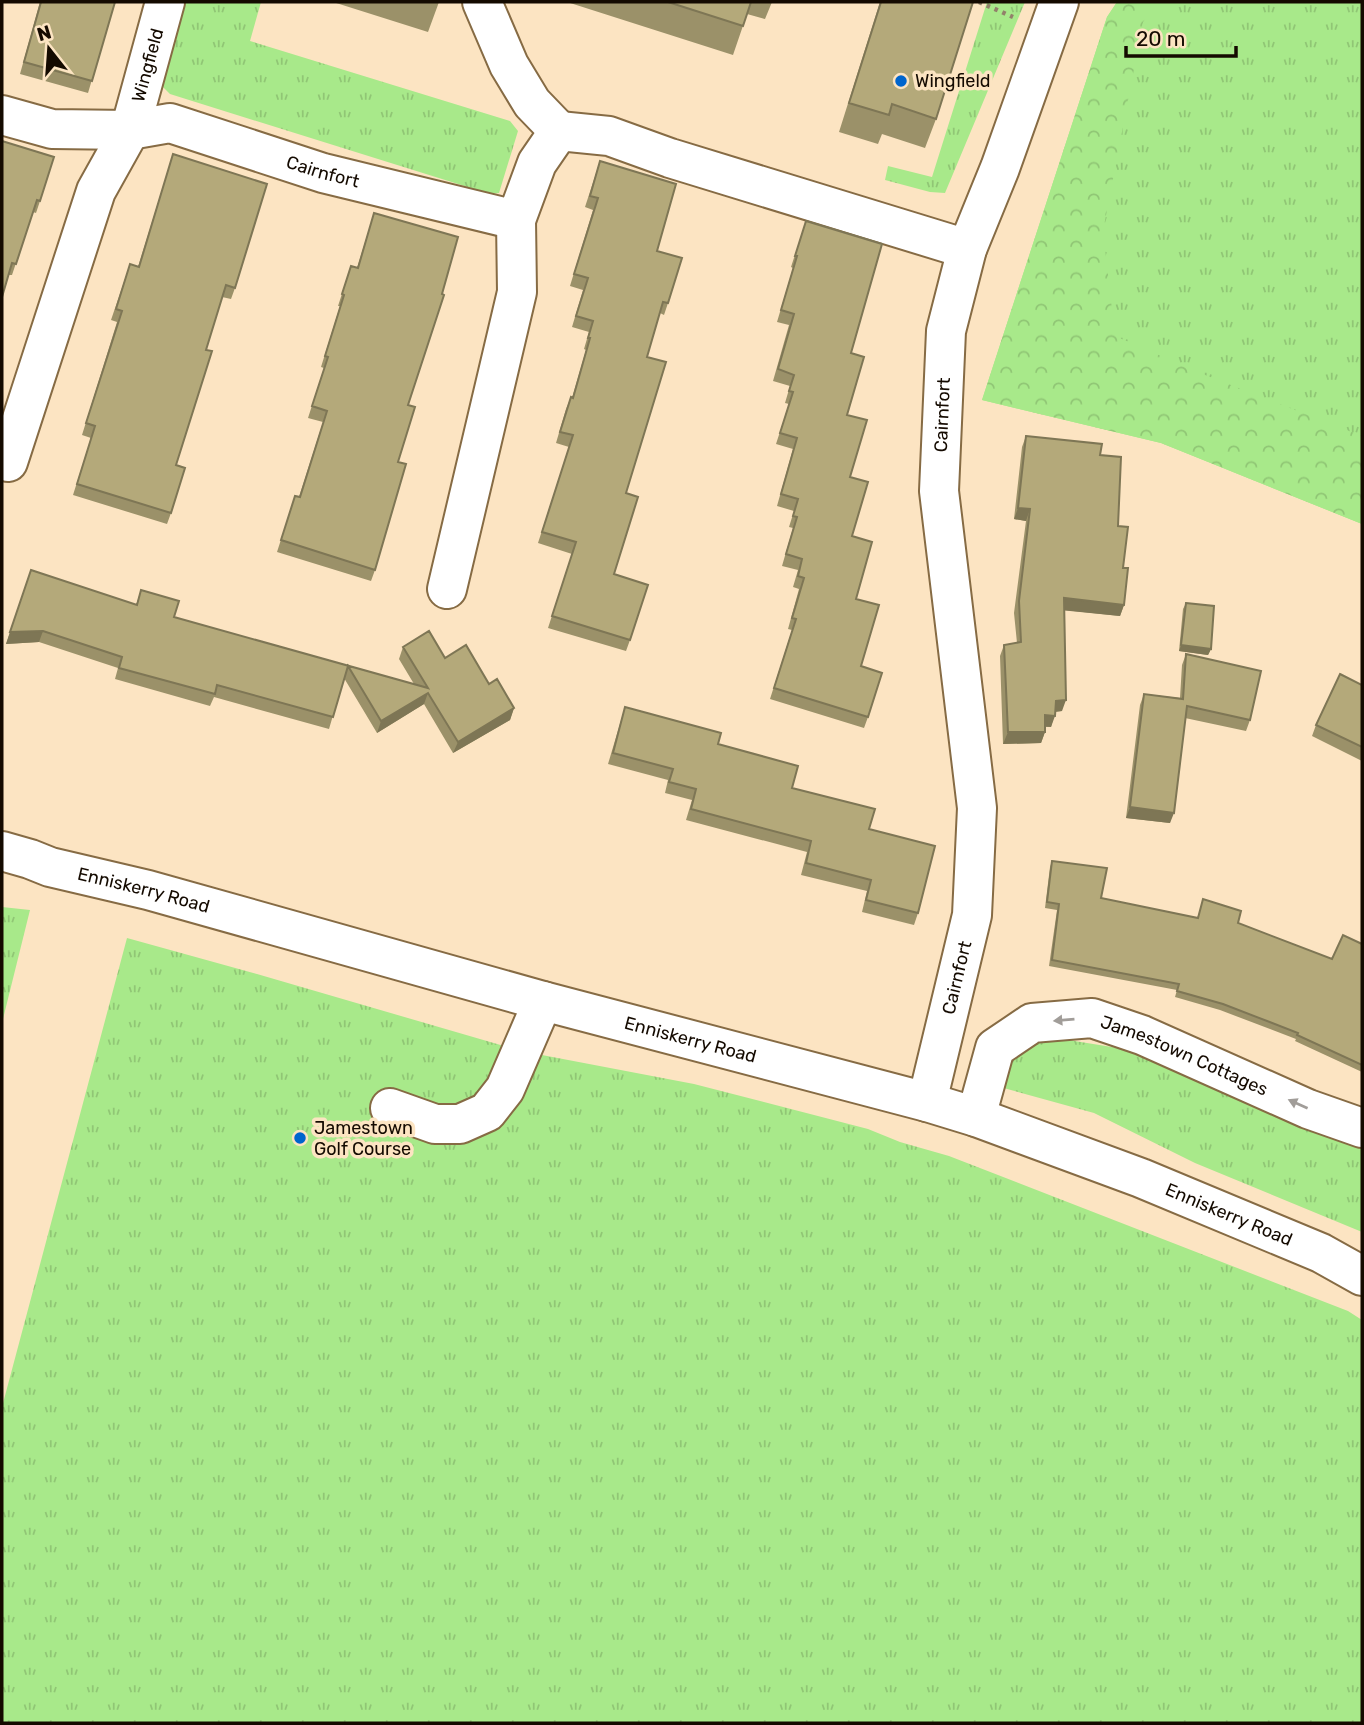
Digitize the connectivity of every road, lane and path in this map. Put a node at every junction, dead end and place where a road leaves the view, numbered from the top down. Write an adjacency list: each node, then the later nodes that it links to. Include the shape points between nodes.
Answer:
1 (165, 2): 5 (street, Wingfield)
2 (482, 2): 6 (street, via 509,65 533,103)
3 (1059, 2): 8 (street)
4 (2, 115): 5 (street, Cairnfort, via 52,129)
5 (130, 130): 7 (street, Cairnfort, via 170,123 323,173); 9 (street, via 96,191)
6 (559, 131): 7 (street, via 537,163); 8 (street, via 610,136)
7 (516, 220): 10 (street, via 517,292)
8 (967, 250): 13 (street, Cairnfort, via 946,331 939,491 977,808 972,915)
9 (8, 462)
10 (447, 589)
11 (2, 851): 12 (street, Enniskerry Road)
12 (543, 1001): 13 (street, Enniskerry Road); 14 (street, via 505,1089 487,1112 460,1124 435,1124)
13 (928, 1102): 15 (street, Enniskerry Road)
14 (390, 1108)
15 (976, 1117): 16 (street, Jamestown Cottages, one-way to 15, via 1092,1018 1032,1023 995,1048); 17 (street, Enniskerry Road, via 1154,1183 1321,1253)
16 (1362, 1128)
17 (1362, 1276)

